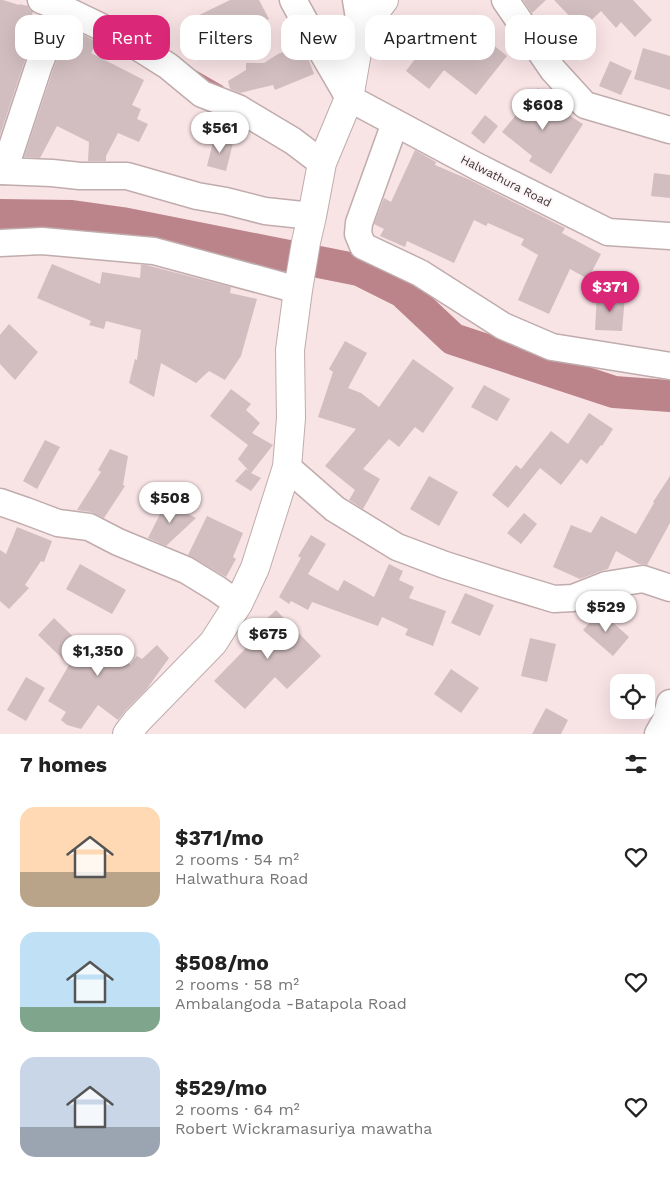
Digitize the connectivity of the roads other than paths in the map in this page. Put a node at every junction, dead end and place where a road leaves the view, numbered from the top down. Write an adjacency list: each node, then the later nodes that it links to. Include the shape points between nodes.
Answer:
1 (293, 0): 7 (street)
2 (356, 0): 6 (street)
3 (384, 0): 6 (main road)
4 (504, 0): 9 (street, via 553,70 585,105)
5 (52, 4): 10 (street, via 122,36 168,66 202,94 238,108 293,141); 11 (street, via 39,65)
6 (361, 30): 7 (main road)
7 (350, 98): 8 (street, Halwathura Road); 10 (main road)
8 (395, 123): 13 (street, Halwathura Road, via 608,232); 16 (street, via 359,223 358,234 363,246 420,273 503,326 552,347)
9 (670, 130)
10 (322, 164): 12 (main road)
11 (2, 171): 12 (street, via 128,176 265,211)
12 (312, 216): 15 (main road)
13 (670, 236)
14 (0, 243): 15 (street, via 42,241 154,251)
15 (298, 286): 17 (main road, via 290,350 291,418)
16 (670, 366)
17 (287, 467): 19 (street, via 335,509 397,547 508,585 554,599 573,598 606,585 643,579); 20 (main road, via 255,568)
18 (0, 502): 20 (street, via 58,523 89,527 186,570)
19 (670, 588)
20 (238, 604): 22 (main road, via 213,643)
21 (670, 703): 23 (street)
22 (127, 734)
23 (658, 734)

